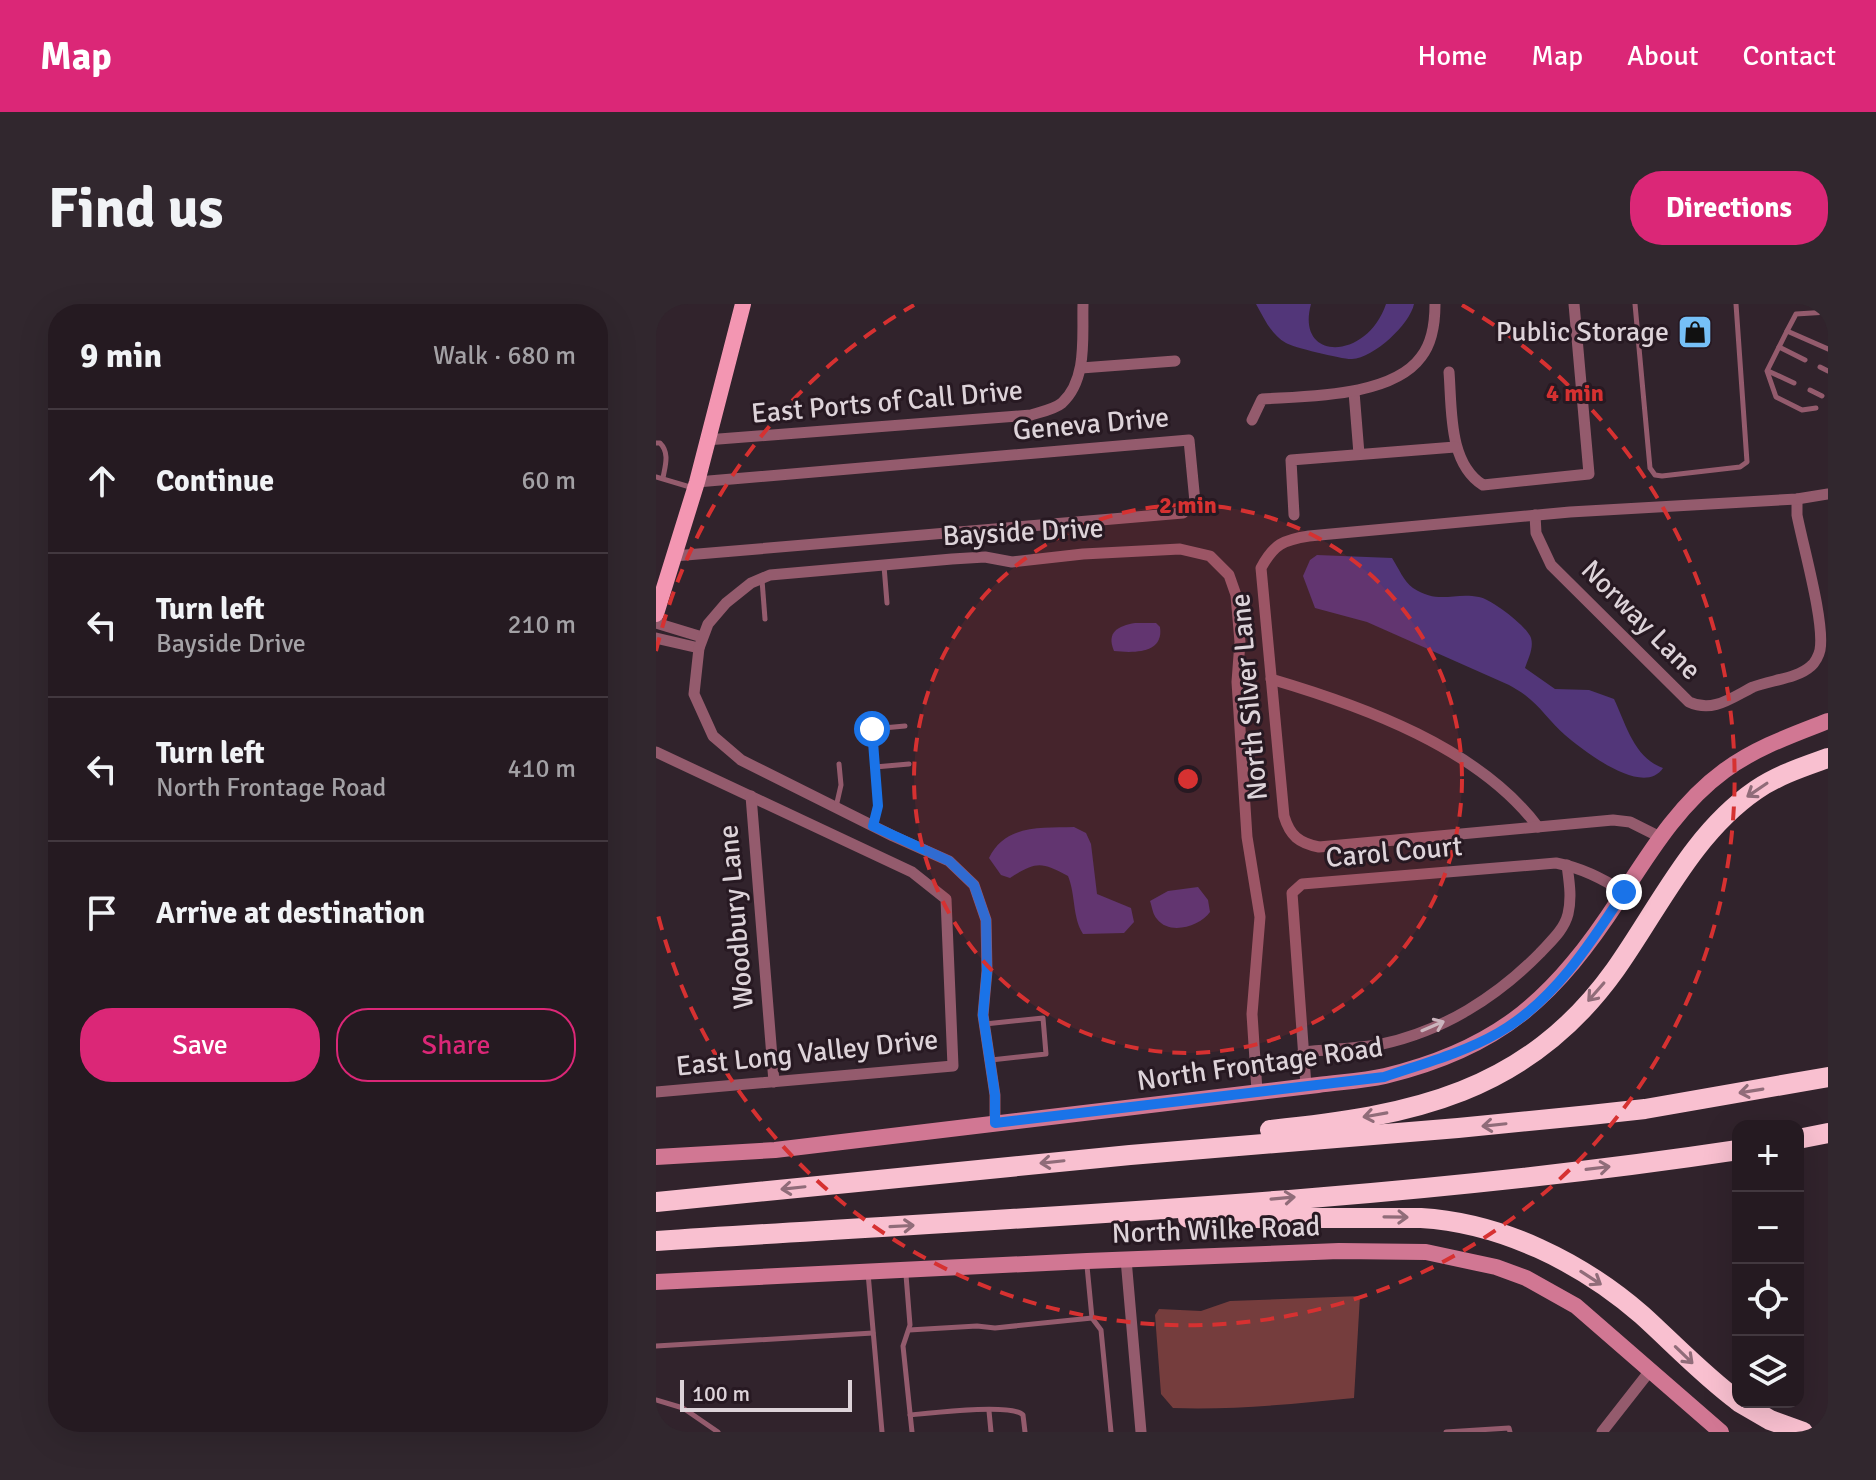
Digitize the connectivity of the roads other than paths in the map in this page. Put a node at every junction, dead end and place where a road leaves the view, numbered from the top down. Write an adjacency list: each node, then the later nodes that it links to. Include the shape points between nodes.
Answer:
1 (743, 304): 24 (main road)
2 (1083, 304): 14 (street, East Ports of Call Drive)
3 (1435, 304): 20 (street, via 1435,328 1421,358 1401,375)
4 (1574, 304): 26 (street, via 1589,474 1483,485 1474,480)
5 (1635, 304): 6 (lane, via 1650,468 1662,476 1747,462)
6 (1736, 304)
7 (1828, 312): 8 (lane, via 1796,314)
8 (1787, 331): 9 (lane); 10 (lane)
9 (1779, 347): 11 (lane); 15 (lane)
10 (1828, 349)
11 (1805, 360)
12 (1175, 361): 14 (street)
13 (1820, 367): 16 (lane)
14 (1081, 368): 24 (street, East Ports of Call Drive, via 1060,405 1031,415)
15 (1767, 371): 18 (lane); 22 (lane, via 1776,397 1802,410)
16 (1828, 371)
17 (1449, 372): 26 (street)
18 (1794, 383)
19 (1810, 390): 21 (lane)
20 (1354, 392): 23 (street, via 1262,399); 27 (street)
21 (1822, 396)
22 (1816, 408)
23 (1252, 420)
24 (706, 440): 29 (main road)
25 (656, 443): 28 (lane, via 667,455)
26 (1455, 447): 27 (street)
27 (1359, 454): 32 (street, via 1291,460)
28 (660, 478): 29 (lane)
29 (696, 486): 34 (main road); 34 (street, Geneva Drive, via 1189,440 1195,502 1183,513)
30 (1828, 494): 31 (street, North Silver Lane)
31 (1797, 499): 33 (street, North Silver Lane); 33 (street, Norway Lane, via 1820,652 1803,671 1712,707 1689,702 1551,565 1536,533)
32 (1294, 515)
33 (1535, 515): 43 (street, North Silver Lane, via 1289,539 1270,551 1261,568)
34 (667, 562): 38 (main road)
35 (884, 565): 36 (street, Bayside Drive); 37 (lane); 64 (street, Bayside Drive, via 1180,549 1210,556 1229,575 1240,642 1237,682 1247,837 1260,917 1252,1014)
36 (762, 579): 39 (lane); 42 (street, Bayside Drive, via 726,603)
37 (887, 603)
38 (656, 614)
39 (765, 619)
40 (656, 623): 42 (street)
41 (656, 638): 42 (street)
42 (700, 643): 52 (street, Bayside Drive, via 694,694 713,736 741,760)
43 (1271, 679): 54 (street, via 1342,700 1413,730 1484,774 1521,803); 54 (street, North Silver Lane, via 1284,816 1302,844 1319,847)
44 (1828, 721): 55 (street, North Frontage Road, via 1757,750 1723,772)
45 (905, 726): 50 (lane, via 872,729)
46 (656, 752): 51 (street, East Long Valley Drive)
47 (1828, 758): 70 (highway, one-way to 70, via 1785,774 1732,809 1702,839 1592,998 1535,1052 1503,1072 1438,1102 1321,1125 1215,1135)
48 (839, 764): 52 (lane)
49 (909, 764): 50 (lane)
50 (875, 767): 53 (lane, via 878,806)
51 (751, 796): 62 (street, Woodbury Lane); 62 (street, East Long Valley Drive, via 912,872 946,899 953,1066)
52 (836, 808): 53 (street, Bayside Drive)
53 (873, 826): 58 (street, Bayside Drive, via 949,861 974,885 986,920)
54 (1538, 827): 55 (street, North Silver Lane, via 1613,820)
55 (1660, 837): 57 (street, North Frontage Road)
56 (1567, 865): 57 (street, Carol Court); 59 (street, one-way to 56, via 1382,1044 1479,1005 1559,933 1571,896); 59 (street, Carol Court, via 1302,884 1292,893)
57 (1624, 892): 63 (street, North Frontage Road, via 1588,948 1540,1001 1500,1032 1384,1077)
58 (984, 1024): 60 (street, Bayside Drive); 60 (lane, via 1043,1018 1046,1054)
59 (1303, 1052): 63 (street, Carol Court)
60 (990, 1060): 66 (street, Bayside Drive)
61 (1828, 1077): 70 (highway, one-way to 70, via 1645,1109)
62 (774, 1082): 65 (street, East Long Valley Drive)
63 (1306, 1086): 64 (street, North Frontage Road)
64 (1257, 1091): 66 (street, North Frontage Road)
65 (656, 1092)
66 (995, 1123): 71 (street, North Frontage Road, via 775,1150)
67 (1828, 1133): 68 (highway)
68 (1804, 1138)
69 (1732, 1151): 73 (highway, one-way to 69, via 1531,1176)
70 (1130, 1155): 72 (highway, one-way to 72)
71 (656, 1157)
72 (656, 1202)
73 (1066, 1217): 74 (highway, one-way to 73); 85 (highway, one-way to 85, via 1410,1217 1492,1230 1601,1284)
74 (656, 1241)
75 (1126, 1259): 76 (street, North Wilke Road); 84 (street, North Wilke Road, via 1398,1250 1465,1260 1526,1278 1576,1306); 97 (street)
76 (1087, 1261): 77 (street, North Wilke Road); 80 (lane)
77 (905, 1270): 78 (street, North Wilke Road); 81 (lane)
78 (868, 1272): 79 (street, North Wilke Road); 82 (lane)
79 (656, 1282)
80 (1092, 1318): 81 (lane); 96 (lane, via 1101,1330)
81 (909, 1330): 89 (lane, via 903,1346)
82 (873, 1333): 83 (lane); 92 (lane)
83 (656, 1346)
84 (1649, 1372): 90 (street, North Wilke Road); 100 (street)
85 (1732, 1397)
86 (656, 1400): 91 (lane, via 683,1408)
87 (1749, 1408): 101 (highway)
88 (989, 1411): 89 (lane); 94 (lane); 95 (lane, via 1018,1410)
89 (910, 1415): 93 (lane)
90 (1711, 1429)
91 (718, 1432)
92 (882, 1432)
93 (912, 1432)
94 (991, 1432)
95 (1025, 1432)
96 (1111, 1432)
97 (1141, 1432)
98 (1446, 1432): 99 (lane)
99 (1510, 1432)
100 (1602, 1432)
101 (1803, 1432)

